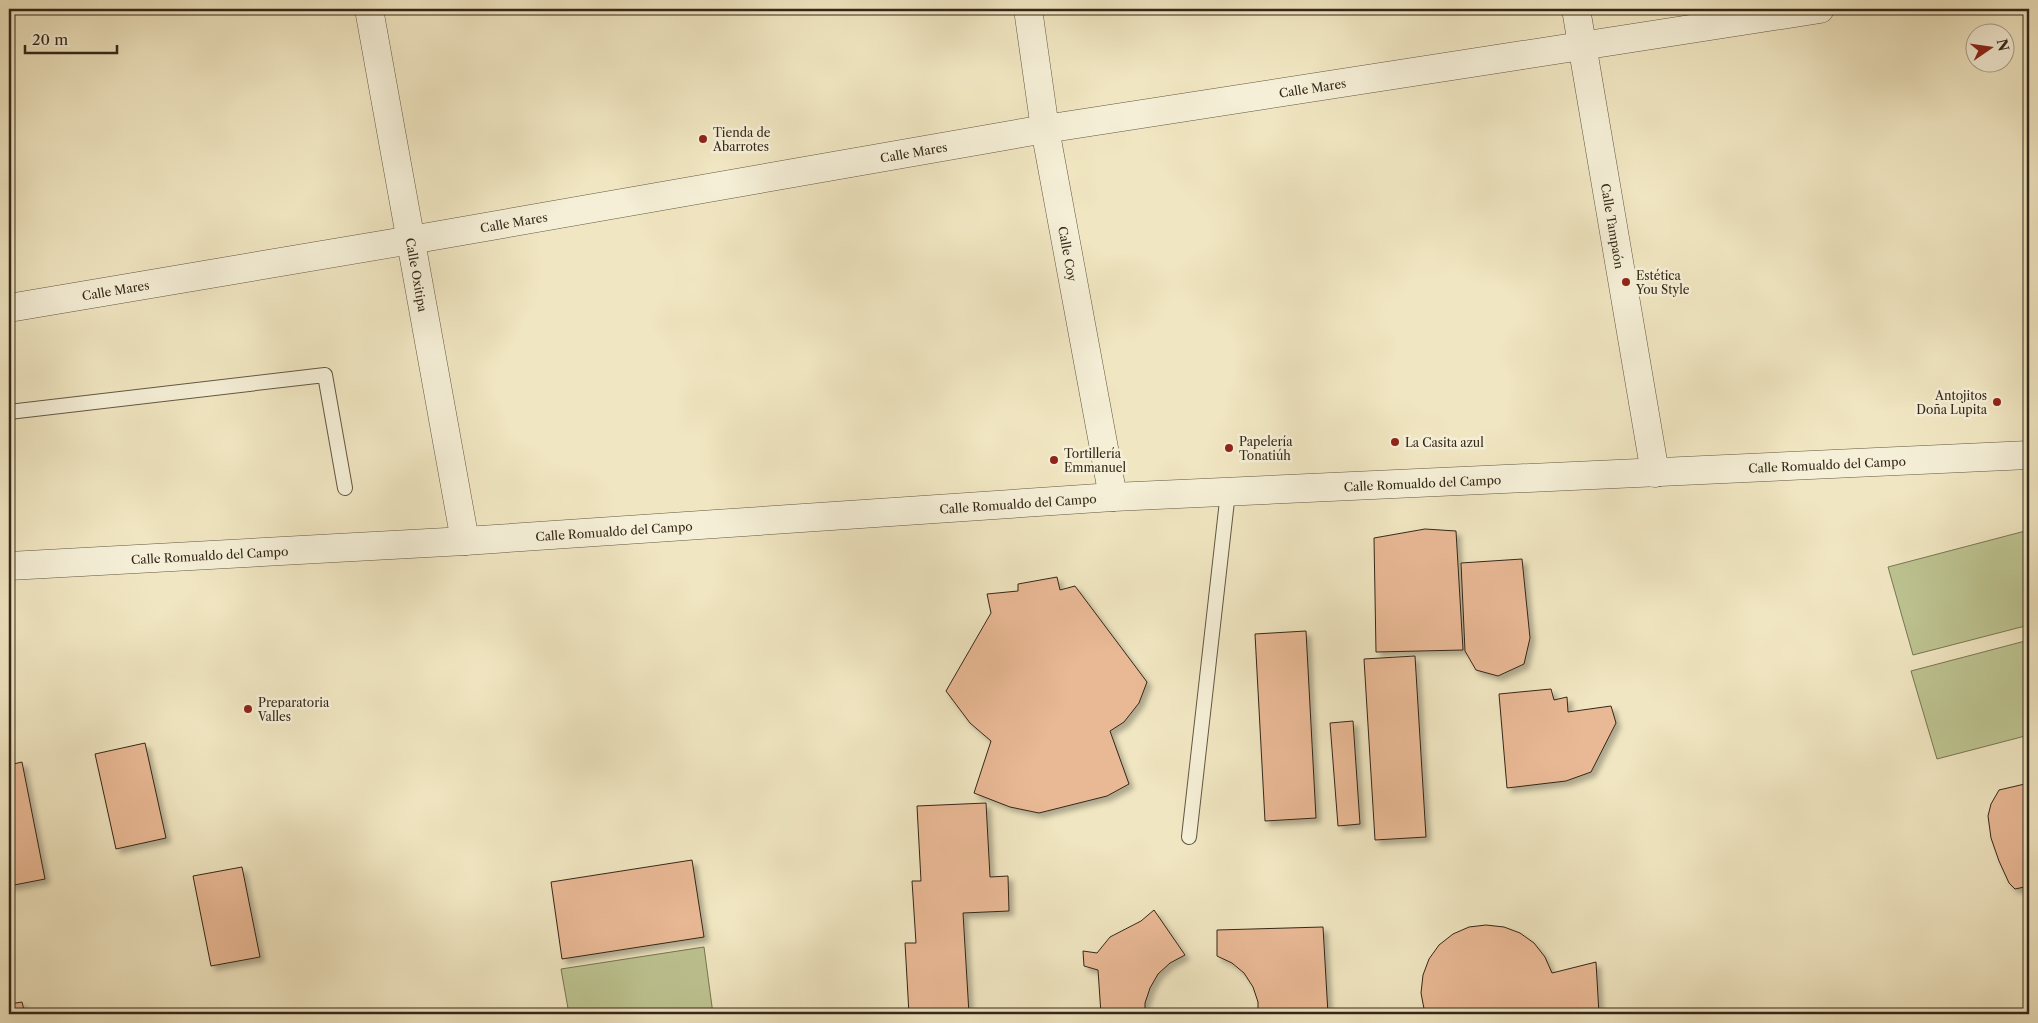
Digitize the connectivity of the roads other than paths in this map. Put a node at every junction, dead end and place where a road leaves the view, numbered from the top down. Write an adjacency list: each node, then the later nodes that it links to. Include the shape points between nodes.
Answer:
1 (369, 9): 7 (street, Calle Oxitipa)
2 (1028, 9): 6 (street, Calle Coy)
3 (1576, 9): 5 (street, Calle Tampaón)
4 (1820, 9): 5 (street, Calle Mares)
5 (1582, 46): 6 (street, Calle Mares); 11 (street, Calle Tampaón)
6 (1045, 129): 7 (street, Calle Mares); 14 (street, Calle Coy)
7 (411, 240): 8 (street, Calle Mares); 15 (street, Calle Oxitipa)
8 (9, 308)
9 (9, 412): 12 (lane, via 325,375)
10 (2029, 455): 11 (street, Calle Romualdo del Campo)
11 (1655, 473): 13 (street, Calle Romualdo del Campo)
12 (345, 488)
13 (1228, 492): 14 (street, Calle Romualdo del Campo); 17 (lane)
14 (1113, 497): 15 (street, Calle Romualdo del Campo)
15 (465, 541): 16 (street, Calle Romualdo del Campo)
16 (9, 566)
17 (1190, 837)

